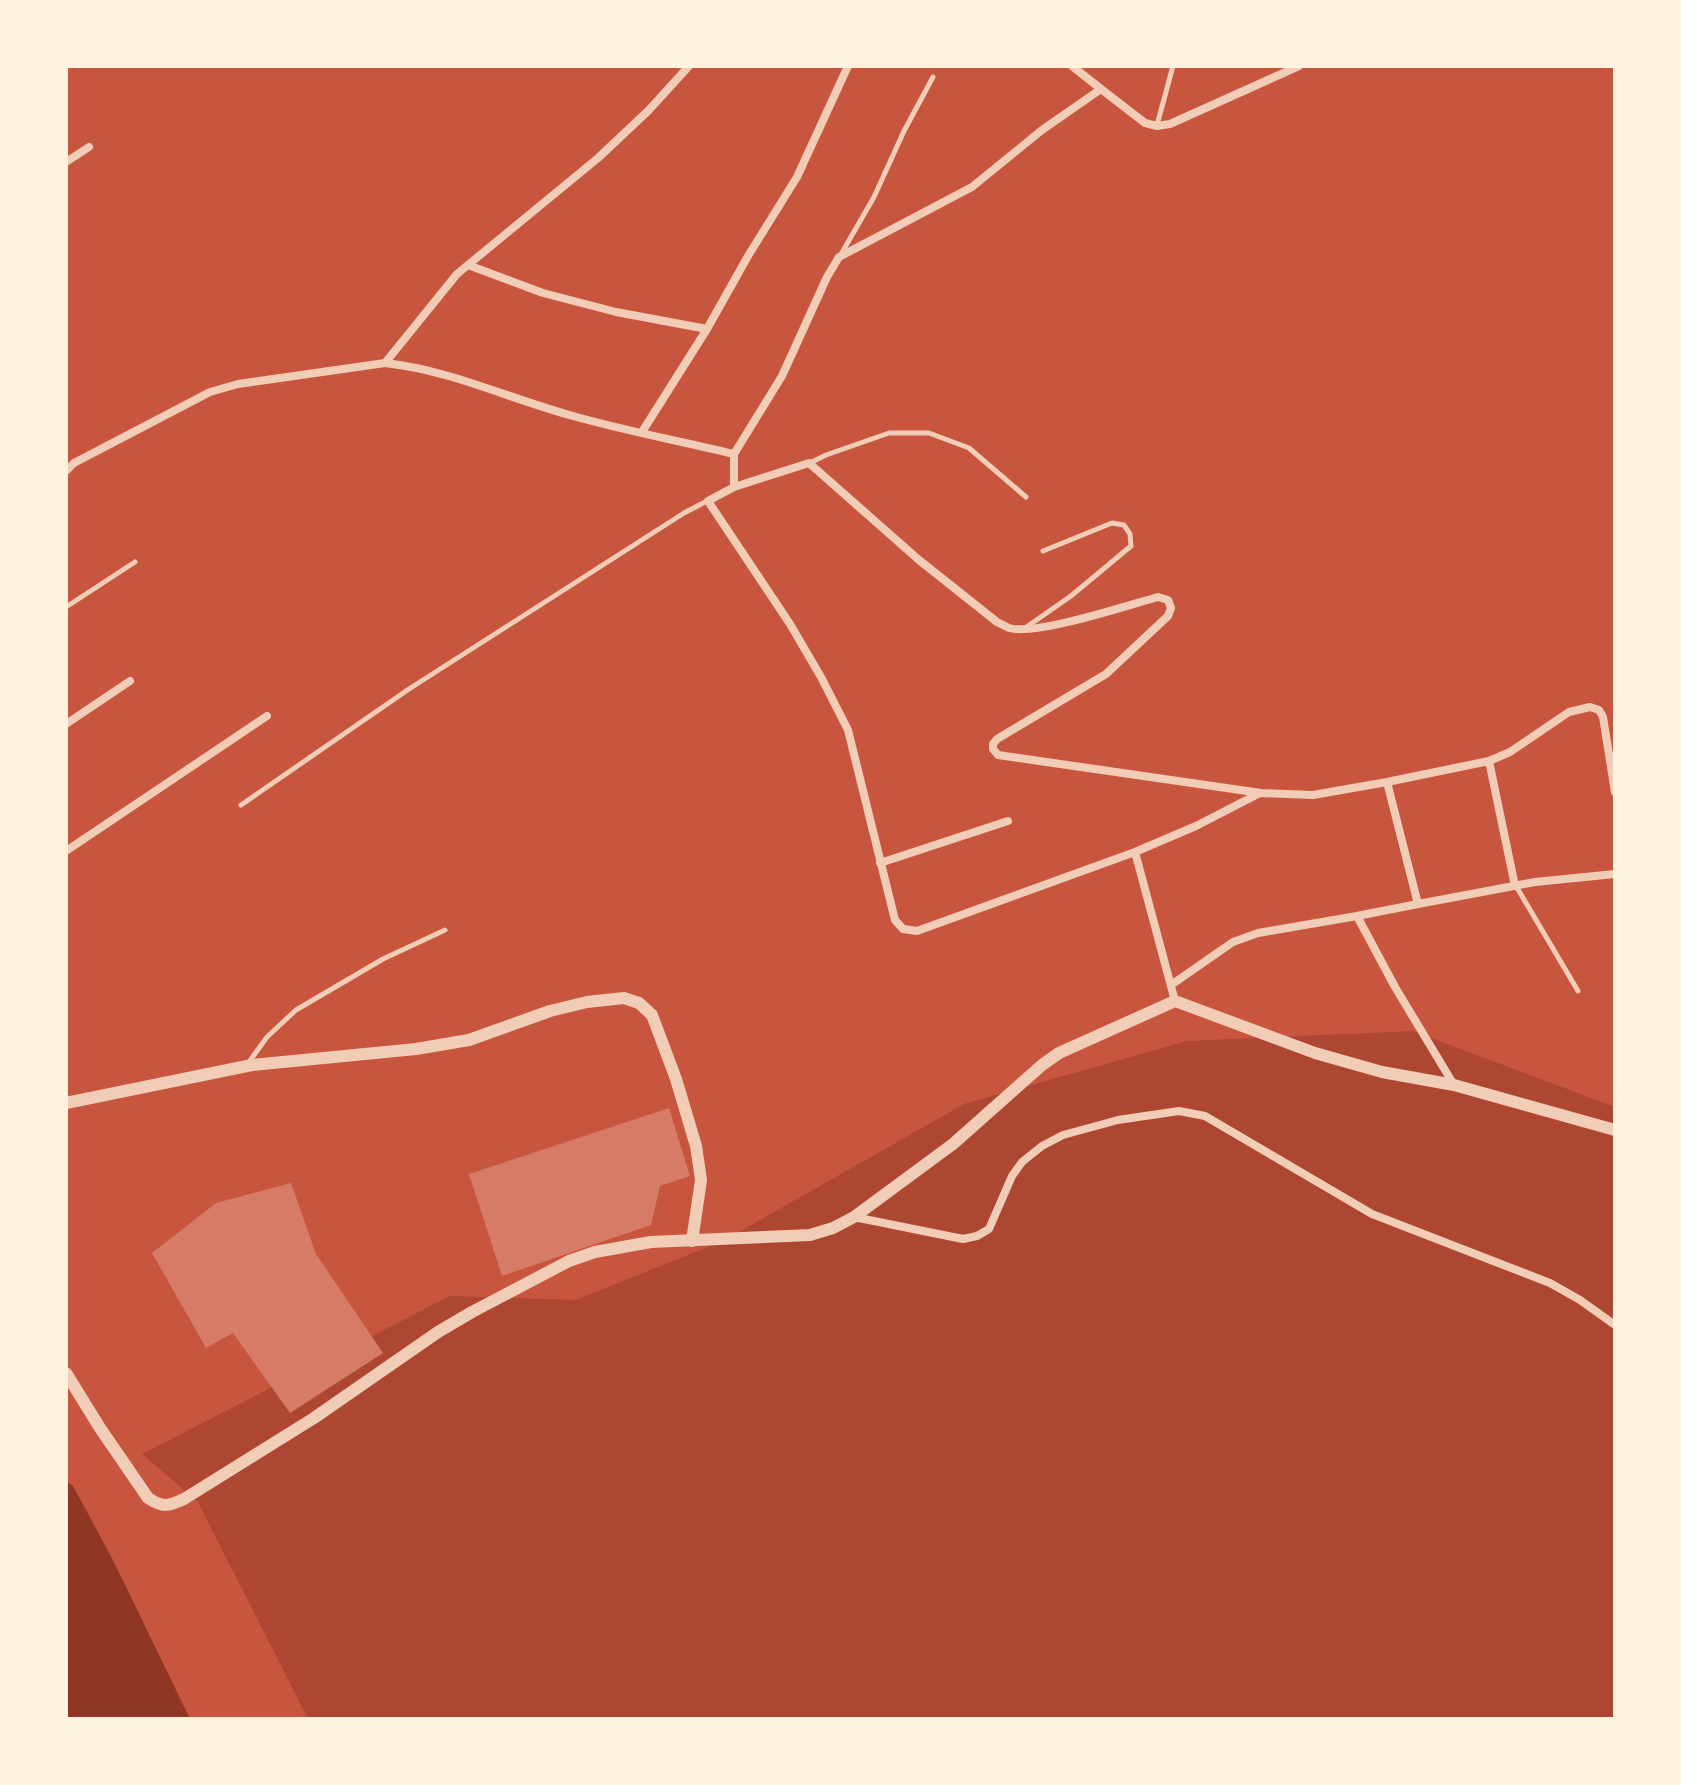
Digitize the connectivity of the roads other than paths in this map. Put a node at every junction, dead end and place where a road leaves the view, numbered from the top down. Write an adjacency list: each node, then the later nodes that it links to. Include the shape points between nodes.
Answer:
1 (689, 66): 12 (street, via 598,158)
2 (848, 66): 13 (street, via 797,177)
3 (1072, 66): 7 (street)
4 (1173, 66): 8 (lane)
5 (1299, 66): 8 (street)
6 (933, 77): 11 (lane)
7 (1101, 89): 8 (street, via 1145,123); 11 (street, via 972,187)
8 (1157, 126)
9 (89, 147): 10 (street)
10 (66, 162)
11 (839, 257): 16 (street, via 782,376)
12 (468, 265): 13 (street, via 543,293); 14 (street)
13 (707, 329): 15 (street)
14 (385, 363): 15 (street, via 434,372); 18 (street, via 210,392)
15 (642, 432): 16 (street)
16 (734, 454): 19 (street)
17 (809, 463): 19 (street); 20 (lane, via 889,433 929,433 969,448); 25 (street, via 997,622)
18 (66, 471)
19 (734, 487): 21 (street)
20 (1026, 497)
21 (708, 501): 33 (lane, via 409,689); 37 (street, via 790,624 848,730)
22 (1043, 551): 25 (lane, via 1112,523 1124,525 1130,534 1131,546)
23 (135, 562): 24 (lane)
24 (66, 607)
25 (1024, 629): 32 (street, via 1158,597 1168,600 1171,608 1106,674 997,739 993,749 998,755)
26 (130, 681): 28 (street)
27 (267, 716): 35 (street)
28 (66, 724)
29 (1489, 761): 30 (street); 31 (street, via 1569,712 1590,707 1603,717); 39 (street)
30 (1387, 782): 32 (street, via 1313,795); 40 (street)
31 (1615, 792)
32 (1261, 793): 36 (street)
33 (241, 805)
34 (1008, 821): 37 (street)
35 (66, 851)
36 (1135, 852): 37 (street, via 917,931 903,929 895,920); 43 (street)
37 (880, 863)
38 (1615, 874): 39 (street)
39 (1515, 886): 40 (street); 44 (lane)
40 (1418, 904): 41 (street)
41 (1357, 916): 43 (street, via 1233,942); 47 (street)
42 (445, 930): 46 (lane, via 296,1010)
43 (1171, 985): 45 (street)
44 (1578, 991)
45 (1175, 1001): 47 (street, via 1315,1053); 50 (street, via 1059,1053 953,1144)
46 (246, 1066): 48 (street); 51 (street, via 416,1049 469,1040 587,1002 624,998 639,1003 652,1015 696,1146 701,1180)
47 (1454, 1085): 49 (street)
48 (66, 1103)
49 (1615, 1130)
50 (854, 1217): 51 (street, via 810,1235); 52 (street, via 963,1239 977,1236 989,1229 1022,1162 1042,1146 1118,1120 1179,1111 1205,1116 1372,1214 1550,1283)
51 (692, 1241): 53 (street, via 651,1242 569,1261 438,1332 314,1418 170,1505 148,1498)
52 (1615, 1325)
53 (66, 1373)

